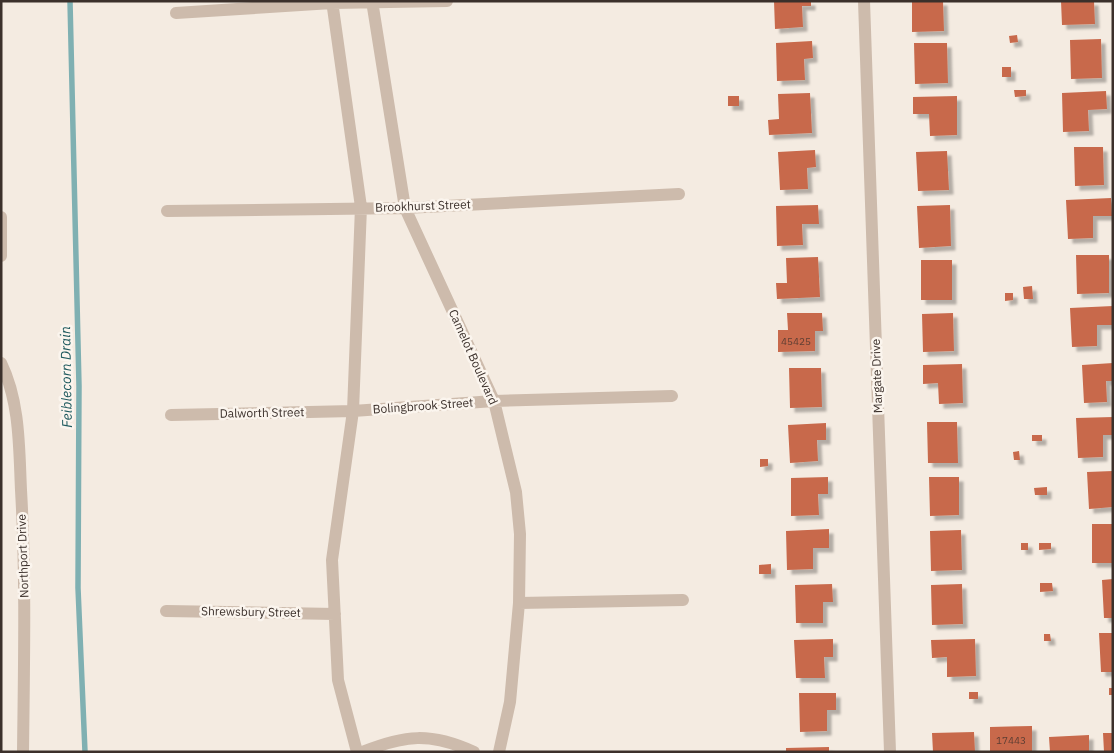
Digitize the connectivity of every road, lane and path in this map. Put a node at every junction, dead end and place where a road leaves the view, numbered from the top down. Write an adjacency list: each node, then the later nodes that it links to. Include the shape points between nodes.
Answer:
1 (447, 1): 4 (street)
2 (864, 1): 26 (street, Margate Drive)
3 (332, 2): 4 (street); 5 (street); 7 (street)
4 (372, 2): 8 (street, Camelot Boulevard)
5 (176, 13)
6 (679, 194): 8 (street, Brookhurst Street)
7 (361, 207): 8 (street, Brookhurst Street); 9 (street, Brookhurst Street); 15 (street)
8 (404, 208): 14 (street, Camelot Boulevard)
9 (167, 211)
10 (1, 217): 11 (street)
11 (1, 256)
12 (1, 363): 21 (street, Northport Drive, via 10,387 18,442 25,620)
13 (672, 396): 14 (street)
14 (494, 401): 15 (street, Bolingbrook Street); 18 (street, Camelot Boulevard, via 516,492 520,534)
15 (353, 411): 16 (street, Dalworth Street); 20 (street, via 332,560)
16 (171, 415)
17 (683, 600): 18 (street)
18 (519, 603): 25 (street, Camelot Boulevard, via 510,702)
19 (166, 611): 20 (street, Shrewsbury Street)
20 (335, 614): 22 (street, via 338,680)
21 (23, 752)
22 (357, 752)
23 (362, 752): 24 (street, via 408,738 432,738)
24 (474, 752)
25 (499, 752)
26 (890, 752)

